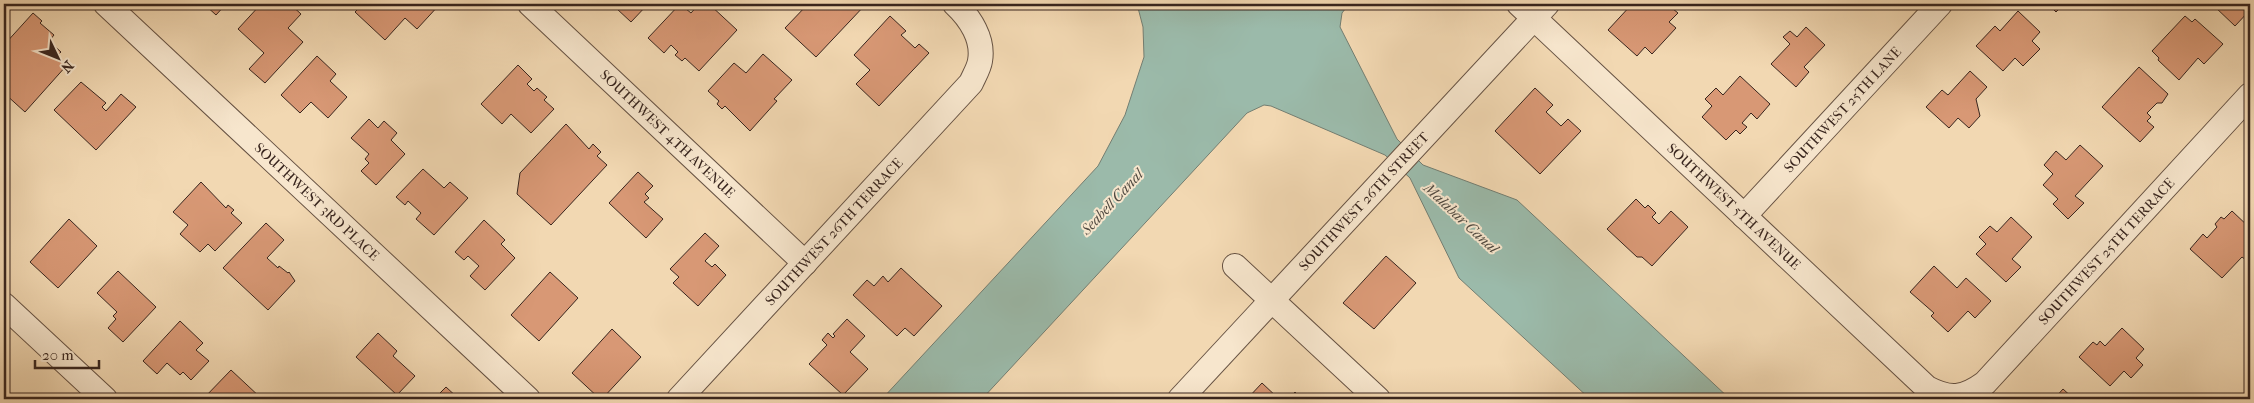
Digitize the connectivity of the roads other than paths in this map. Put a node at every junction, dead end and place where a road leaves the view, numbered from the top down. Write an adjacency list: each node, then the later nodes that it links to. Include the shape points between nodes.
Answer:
1 (106, 4): 14 (street, SOUTHWEST 3RD PLACE)
2 (530, 4): 8 (street, SOUTHWEST 4TH AVENUE)
3 (955, 4): 8 (street, SOUTHWEST 26TH TERRACE, via 965,13 978,36 980,60 971,83)
4 (1940, 4): 7 (street, SOUTHWEST 25TH LANE)
5 (1533, 8): 7 (street, SOUTHWEST 5TH AVENUE); 10 (street, SOUTHWEST 26TH STREET, via 1429,131)
6 (2250, 95): 12 (street, SOUTHWEST 25TH TERRACE, via 1985,383)
7 (1744, 216): 12 (street, SOUTHWEST 5TH AVENUE, via 1927,388 1940,395)
8 (806, 263): 15 (street, SOUTHWEST 26TH TERRACE)
9 (1235, 266): 10 (street)
10 (1272, 300): 16 (street, SOUTHWEST 26TH STREET); 17 (street)
11 (4, 305): 13 (street)
12 (1956, 397)
13 (105, 399)
14 (528, 399)
15 (679, 399)
16 (1180, 399)
17 (1378, 399)

